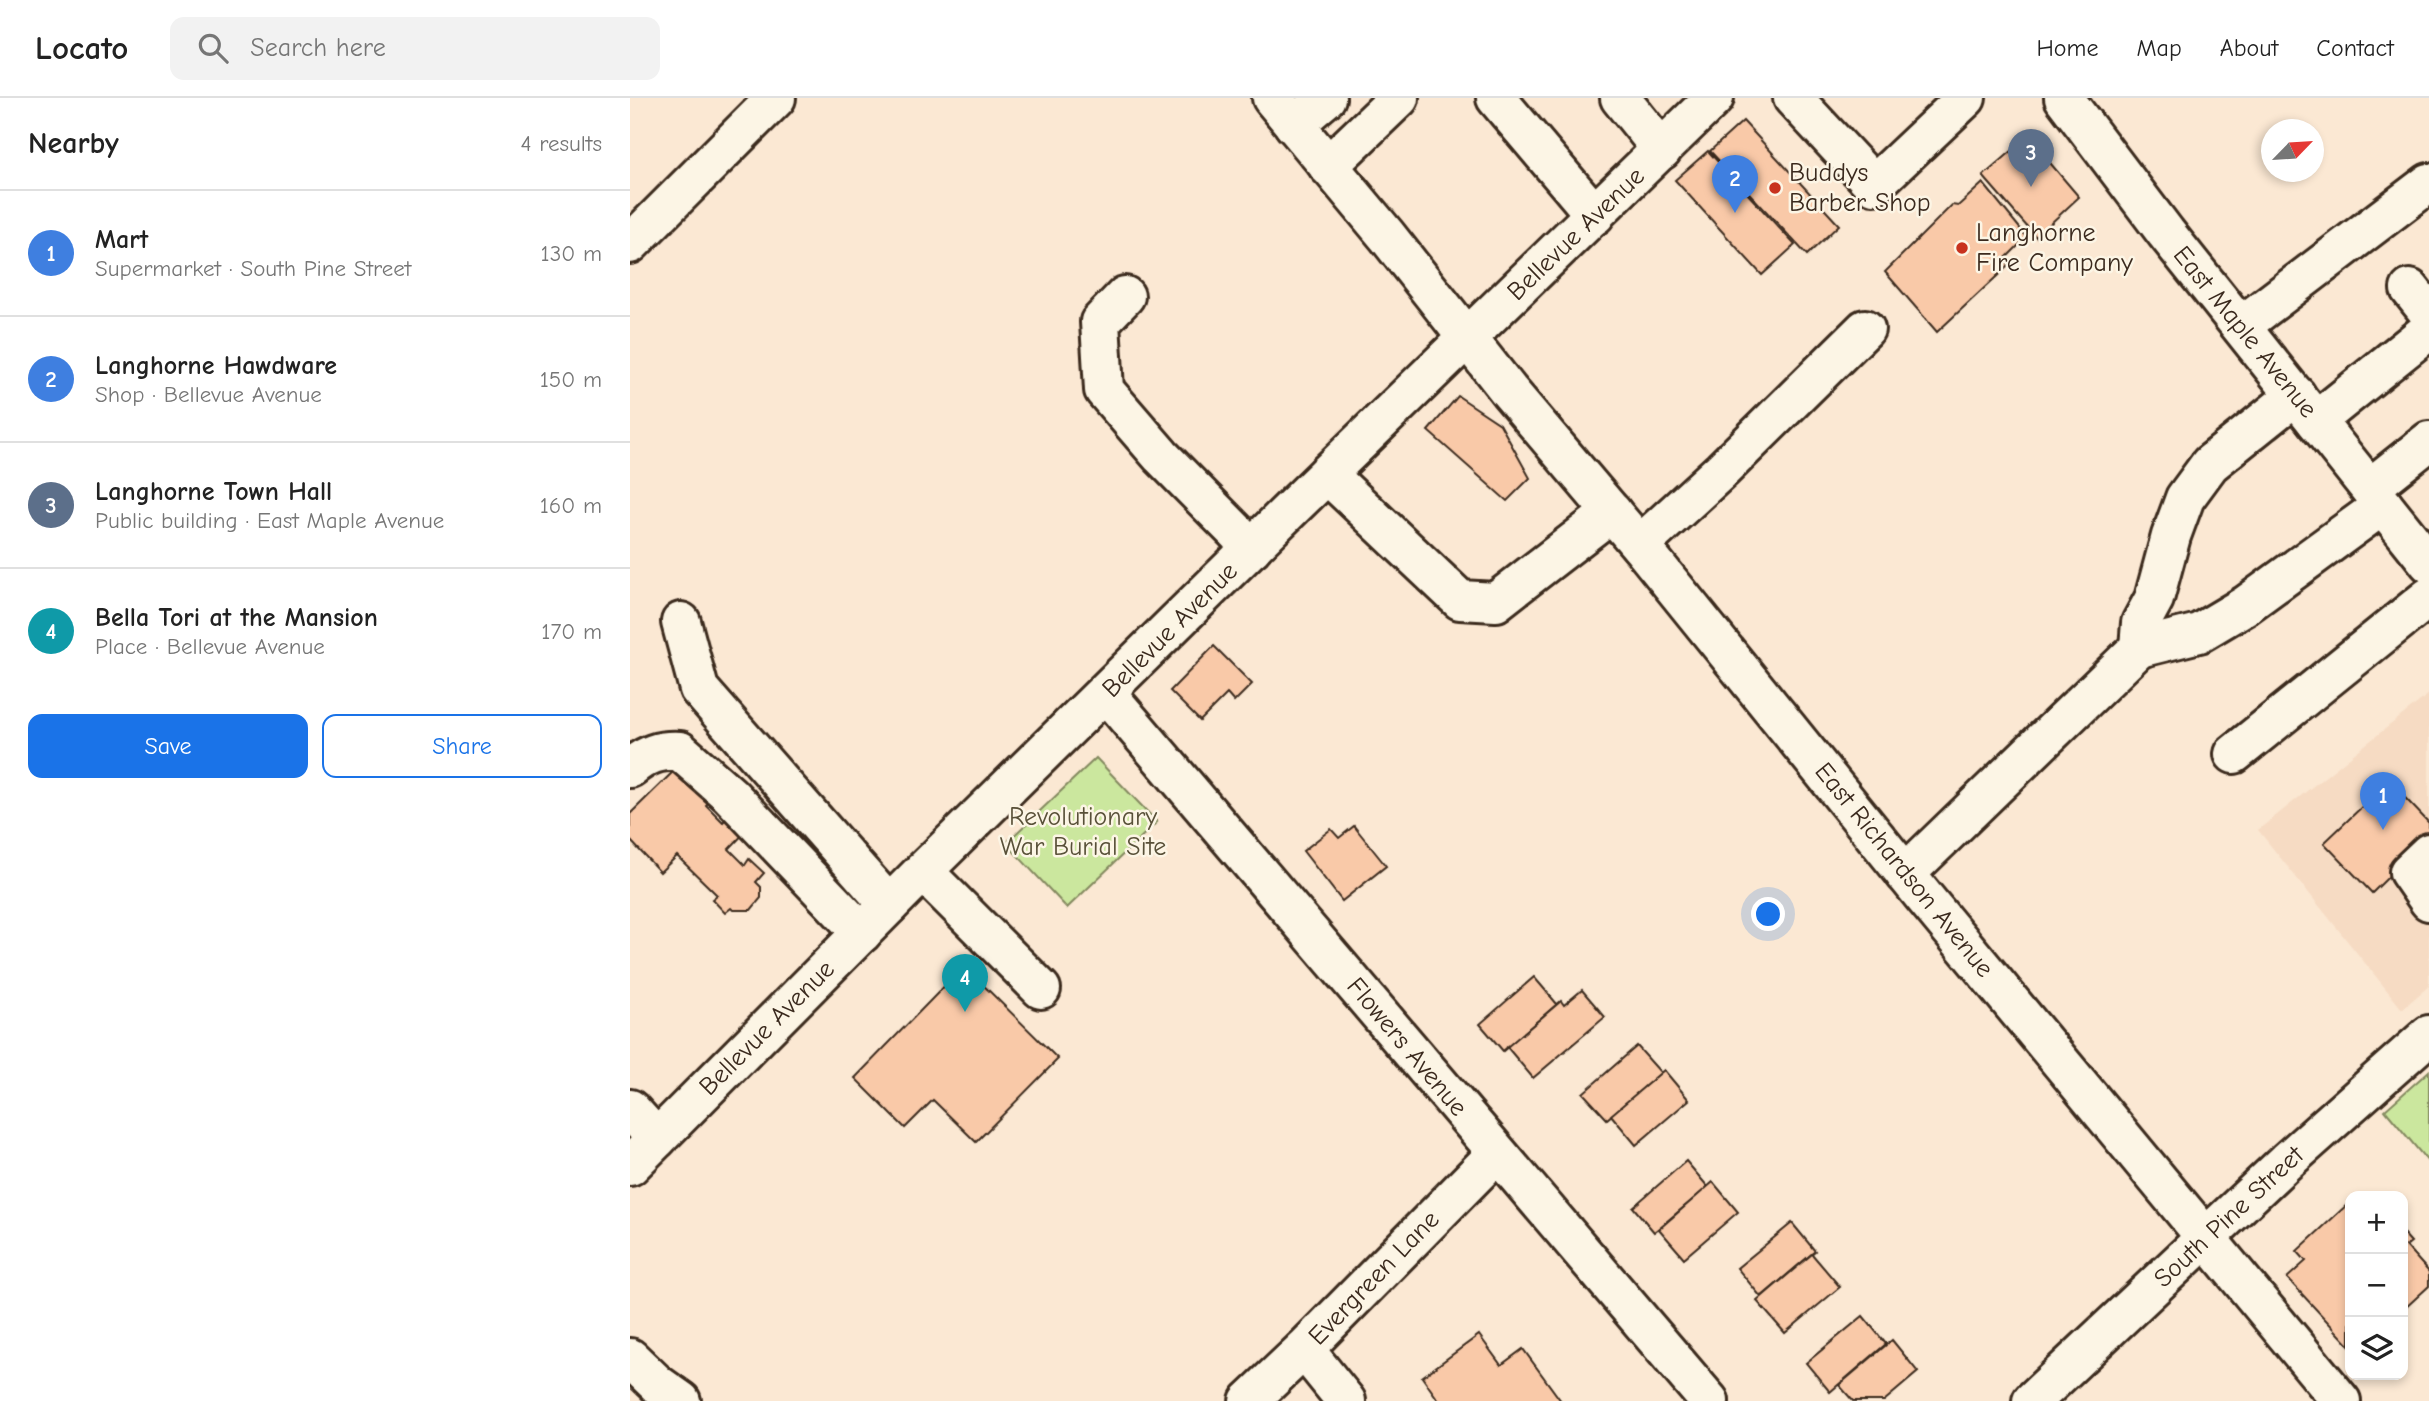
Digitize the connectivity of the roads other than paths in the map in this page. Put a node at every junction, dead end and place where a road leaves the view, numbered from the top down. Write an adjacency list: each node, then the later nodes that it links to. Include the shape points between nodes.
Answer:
1 (776, 98): 15 (street)
2 (1326, 98): 10 (street)
3 (1399, 98): 12 (street)
4 (1496, 98): 14 (street)
5 (1620, 98): 11 (street)
6 (1714, 98): 11 (street, Bellevue Avenue)
7 (1793, 98): 8 (street, via 1874,185)
8 (1966, 98)
9 (2064, 98): 17 (street, East Maple Avenue)
10 (1283, 111): 12 (street, East Richardson Avenue)
11 (1662, 150): 14 (street, Bellevue Avenue)
12 (1328, 166): 20 (street, East Richardson Avenue)
13 (2429, 183): 17 (street)
14 (1595, 215): 20 (street, Bellevue Avenue)
15 (630, 244)
16 (1125, 296): 27 (street, via 1100,322 1104,390 1161,456)
17 (2241, 326): 21 (street, East Maple Avenue)
18 (1865, 329): 26 (street)
19 (2429, 330): 21 (street)
20 (1468, 338): 23 (street, Bellevue Avenue); 25 (street, East Richardson Avenue)
21 (2306, 408): 24 (street, East Maple Avenue); 31 (street, via 2210,464 2185,498 2154,599 2141,623)
22 (2429, 441): 24 (street)
23 (1327, 474): 25 (street, via 1460,600 1496,603); 27 (street, Bellevue Avenue)
24 (2376, 497): 28 (street, East Maple Avenue); 31 (street, via 2246,605 2199,634)
25 (1612, 512): 26 (street, East Richardson Avenue)
26 (1640, 545): 37 (street, East Richardson Avenue)
27 (1252, 548): 32 (street, Bellevue Avenue)
28 (2429, 563)
29 (2429, 597): 33 (street)
30 (681, 622): 39 (street, via 699,689)
31 (2139, 648): 37 (street)
32 (1106, 693): 36 (street, Bellevue Avenue); 45 (street, Flowers Avenue)
33 (2234, 754)
34 (631, 767): 40 (street, via 662,750 680,751 730,795)
35 (2429, 853): 38 (street, via 2409,872)
36 (923, 871): 39 (street, Bellevue Avenue); 41 (street)
37 (1905, 874): 47 (street, East Richardson Avenue)
38 (2429, 901)
39 (889, 905): 40 (street, Bellevue Avenue)
40 (862, 933): 44 (street, Bellevue Avenue)
41 (1041, 989)
42 (2429, 1035): 47 (street, South Pine Street)
43 (630, 1109): 44 (street)
44 (657, 1139): 46 (street, Bellevue Avenue)
45 (1497, 1153): 48 (street, Evergreen Lane); 53 (street, Flowers Avenue)
46 (630, 1166)
47 (2204, 1238): 54 (street, South Pine Street); 55 (street, East Richardson Avenue)
48 (1304, 1349): 51 (street, Evergreen Lane); 52 (street)
49 (630, 1358): 50 (street)
50 (681, 1401)
51 (1250, 1401)
52 (1346, 1401)
53 (1709, 1401)
54 (2032, 1401)
55 (2341, 1401)

